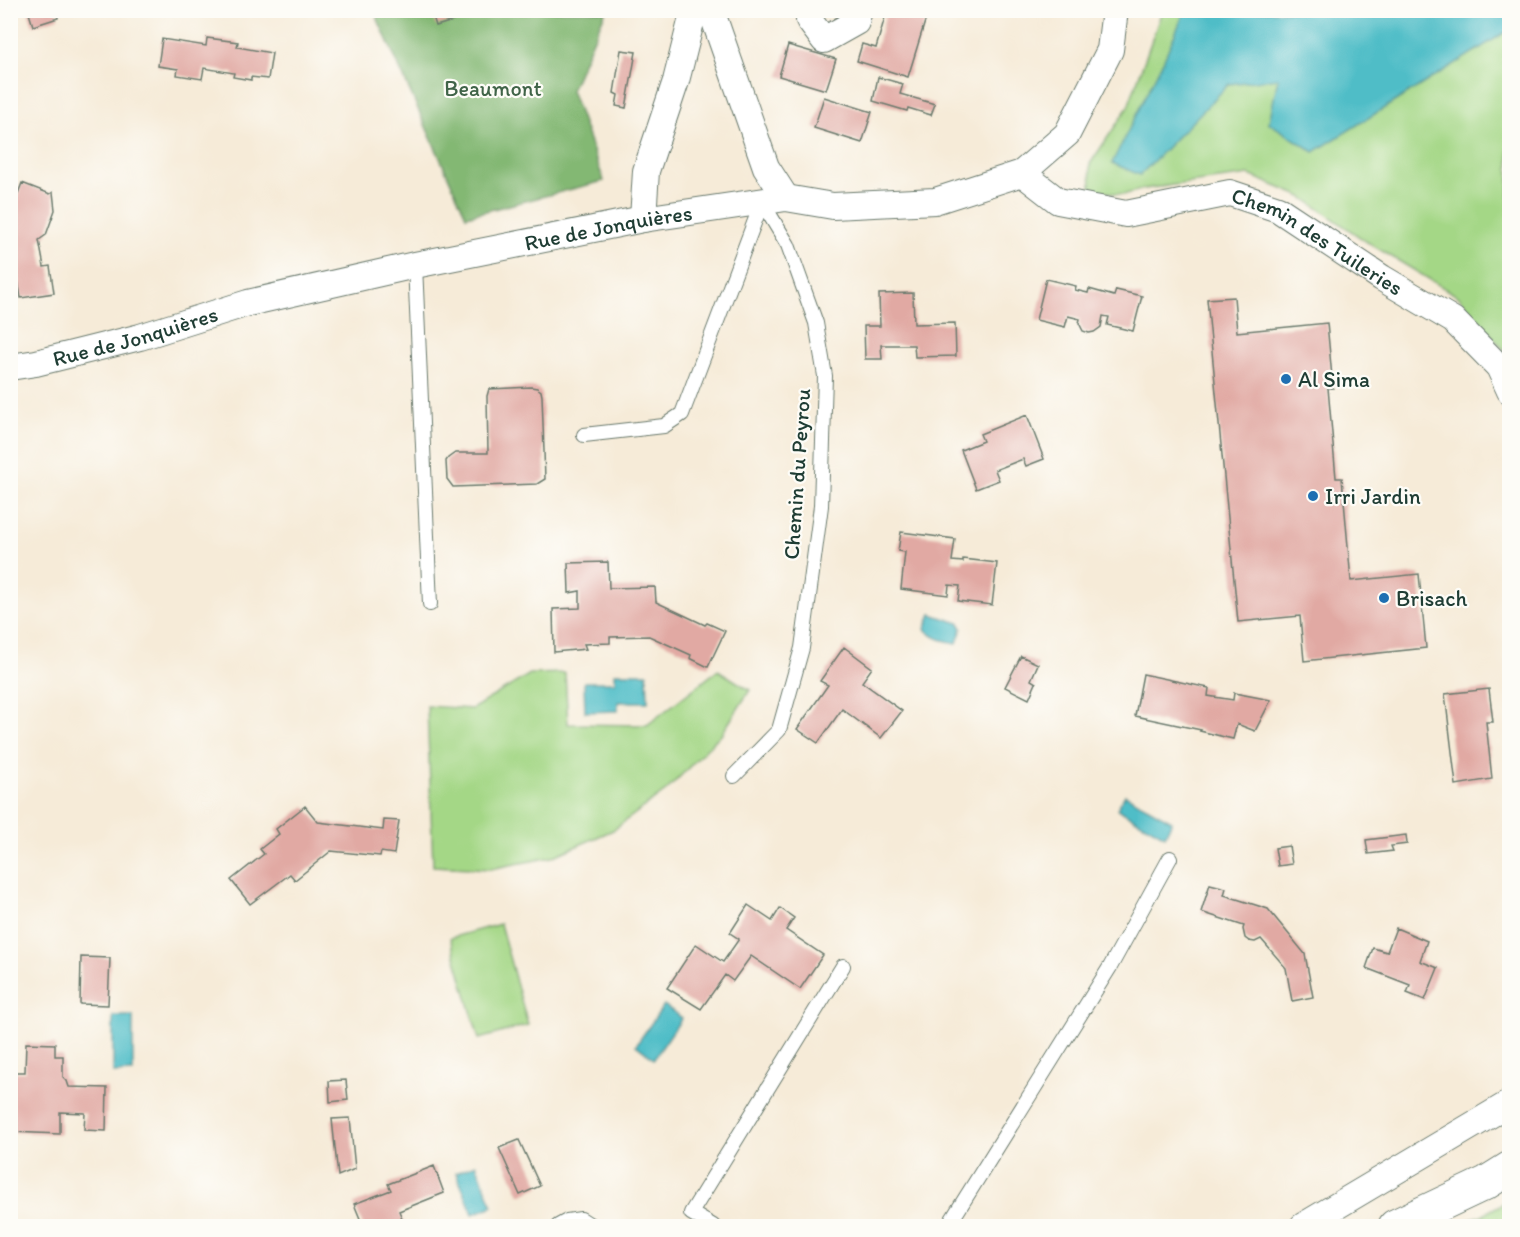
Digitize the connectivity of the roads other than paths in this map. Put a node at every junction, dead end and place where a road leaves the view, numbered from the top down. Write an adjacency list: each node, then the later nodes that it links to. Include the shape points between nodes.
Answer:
1 (694, 10): 8 (street, via 676,81 646,171)
2 (711, 10): 7 (street)
3 (812, 10): 4 (street, via 809,20 824,40 856,22)
4 (859, 10)
5 (1115, 10): 6 (street, Rue de Jonquières, via 1110,50 1067,134)
6 (1022, 173): 7 (street, Rue de Jonquières, via 935,201 833,206); 11 (street, Chemin des Tuileries, via 1058,201 1126,214 1230,193 1278,209 1453,320 1499,367)
7 (774, 200): 8 (street, Rue de Jonquières); 12 (lane, via 682,414 664,426); 14 (lane, Chemin du Peyrou, via 816,323 825,376 821,506 802,648 779,730)
8 (643, 219): 9 (street, Rue de Jonquières)
9 (415, 265): 10 (street, Rue de Jonquières, via 248,303 140,337); 13 (lane)
10 (10, 367)
11 (1509, 392)
12 (584, 435)
13 (430, 604)
14 (734, 776)
15 (1170, 858): 22 (lane, via 1110,967)
16 (843, 966): 21 (lane, via 691,1213)
17 (1509, 1103): 23 (street)
18 (1509, 1168): 24 (main road)
19 (558, 1227): 20 (lane, via 581,1219)
20 (592, 1227)
21 (713, 1227)
22 (948, 1227)
23 (1302, 1227)
24 (1395, 1227)

